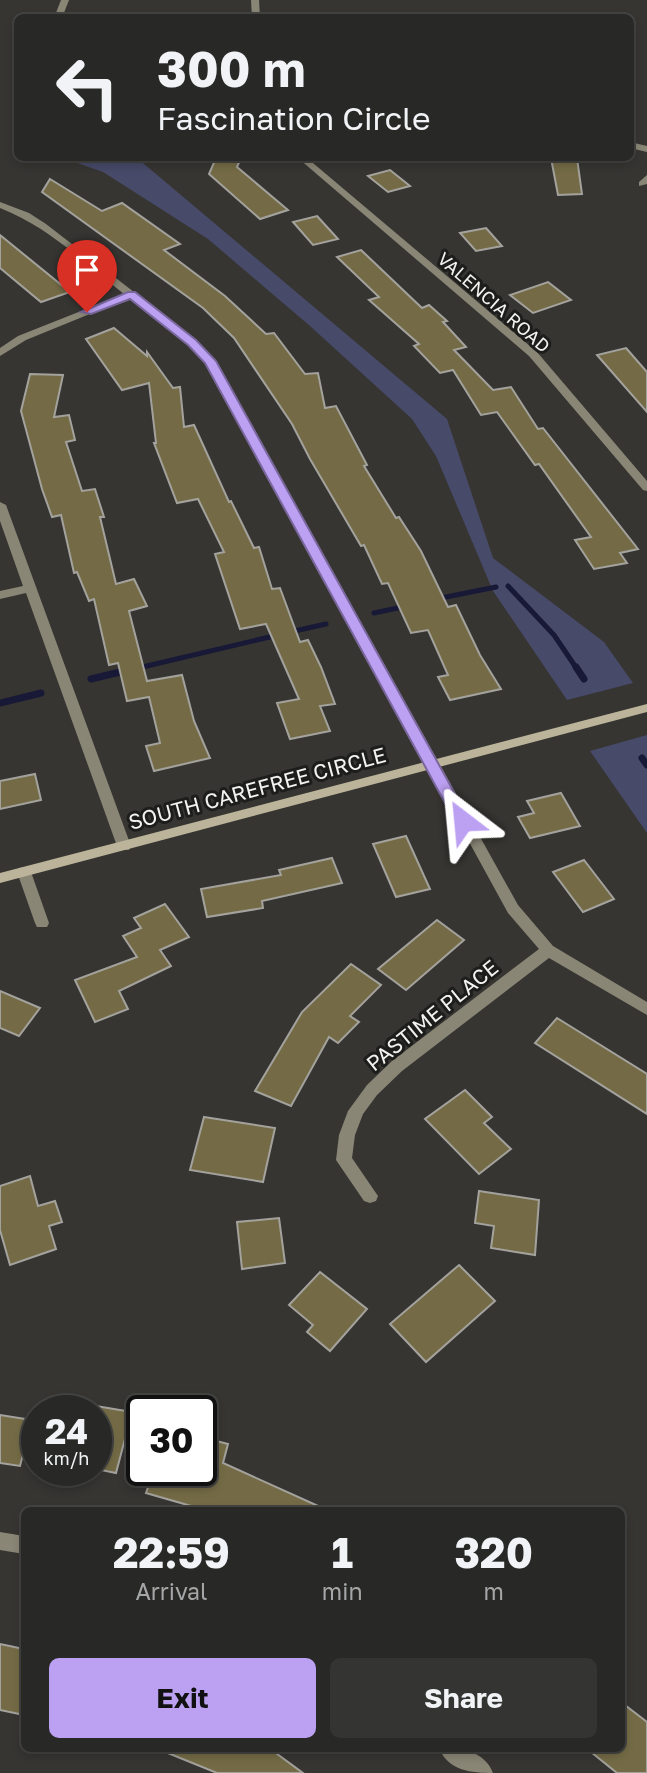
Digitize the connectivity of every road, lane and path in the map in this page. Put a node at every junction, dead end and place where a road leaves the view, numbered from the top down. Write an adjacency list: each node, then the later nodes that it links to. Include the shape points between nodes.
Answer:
1 (306, 161): 5 (street, VALENCIA ROAD, via 547,368)
2 (0, 205): 3 (street, via 43,226)
3 (131, 294): 4 (street, via 22,338); 10 (street, via 210,361)
4 (0, 353)
5 (647, 488)
6 (0, 505): 7 (street)
7 (30, 588): 8 (street); 11 (street)
8 (0, 595)
9 (647, 708): 10 (main road, SOUTH CAREFREE CIRCLE)
10 (431, 764): 11 (main road, SOUTH CAREFREE CIRCLE); 15 (street, via 513,909)
11 (124, 846): 12 (main road, SOUTH CAREFREE CIRCLE)
12 (24, 872): 13 (main road, SOUTH CAREFREE CIRCLE); 14 (street)
13 (0, 878)
14 (42, 923)
15 (548, 950): 16 (street); 17 (street, PASTIME PLACE, via 397,1066 356,1111 344,1160)
16 (647, 1009)
17 (370, 1196)
18 (0, 1541): 19 (street)
19 (21, 1544)
20 (454, 1752): 21 (street)
21 (483, 1773)

